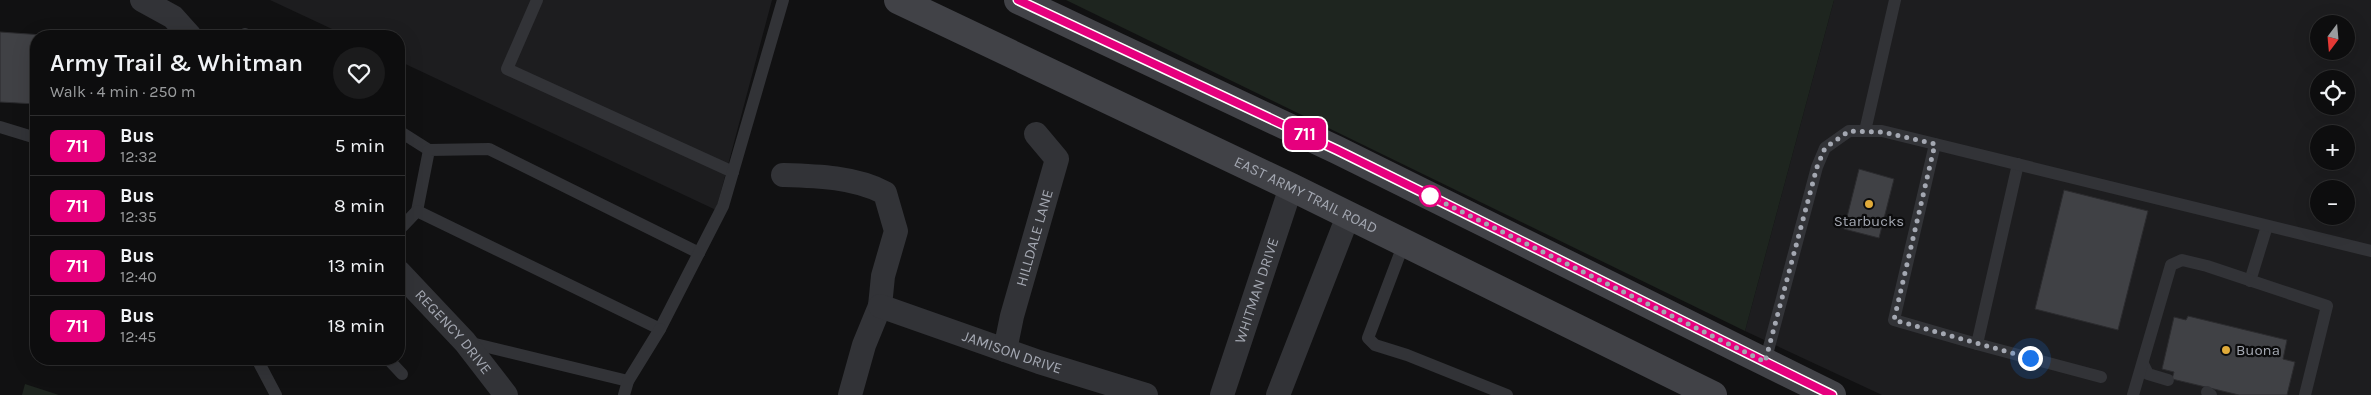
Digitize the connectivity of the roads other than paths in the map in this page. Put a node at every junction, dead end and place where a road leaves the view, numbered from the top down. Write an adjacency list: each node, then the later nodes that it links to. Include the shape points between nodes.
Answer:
1 (142, 0): 7 (street, via 173,17)
2 (537, 0): 16 (lane, via 507,69)
3 (783, 0): 16 (lane)
4 (898, 0): 18 (main road, EAST ARMY TRAIL ROAD)
5 (1018, 0): 33 (main road, via 1337,150)
6 (1895, 0): 9 (lane)
7 (185, 30)
8 (0, 127): 12 (lane)
9 (1865, 131): 13 (lane); 33 (lane, via 1849,131 1825,148 1822,154)
10 (1036, 134): 32 (street, HILLDALE LANE, via 1058,159)
11 (405, 135): 14 (lane)
12 (30, 136)
13 (1935, 144): 15 (lane); 31 (lane, via 1894,320)
14 (429, 150): 19 (lane); 25 (lane, via 489,149)
15 (2018, 164): 22 (lane); 31 (lane)
16 (733, 172): 25 (lane, via 723,206)
17 (783, 175): 28 (street, via 818,176 871,186 885,194 896,231 883,276)
18 (1291, 187): 20 (main road, EAST ARMY TRAIL ROAD); 46 (street, WHITMAN DRIVE)
19 (417, 211): 21 (lane); 29 (lane)
20 (1348, 216): 23 (main road, EAST ARMY TRAIL ROAD); 47 (street)
21 (405, 224)
22 (2267, 226): 24 (lane); 27 (lane)
23 (1404, 243): 48 (lane, via 1368,338 1375,345); 49 (main road, EAST ARMY TRAIL ROAD)
24 (2371, 251)
25 (699, 253): 29 (lane)
26 (405, 278): 30 (street, REGENCY DRIVE)
27 (2250, 281): 34 (lane, via 2182,260 2171,265); 52 (lane, via 2327,306)
28 (880, 306): 32 (street, JAMISON DRIVE); 44 (street, via 864,345)
29 (660, 329): 40 (lane)
30 (465, 342): 40 (lane); 42 (street, REGENCY DRIVE)
31 (1977, 344): 38 (lane)
32 (1004, 350): 45 (street, JAMISON DRIVE)
33 (1765, 362): 50 (main road)
34 (2143, 364): 39 (lane, via 2148,374); 51 (lane)
35 (260, 365): 41 (lane)
36 (394, 365): 37 (lane)
37 (402, 374)
38 (2101, 377)
39 (2168, 380)
40 (628, 381): 43 (lane)
41 (276, 395)
42 (506, 395)
43 (624, 395)
44 (850, 395)
45 (1146, 395)
46 (1222, 395)
47 (1278, 395)
48 (1507, 395)
49 (1713, 395)
50 (1832, 395)
51 (2133, 395)
52 (2305, 395)

